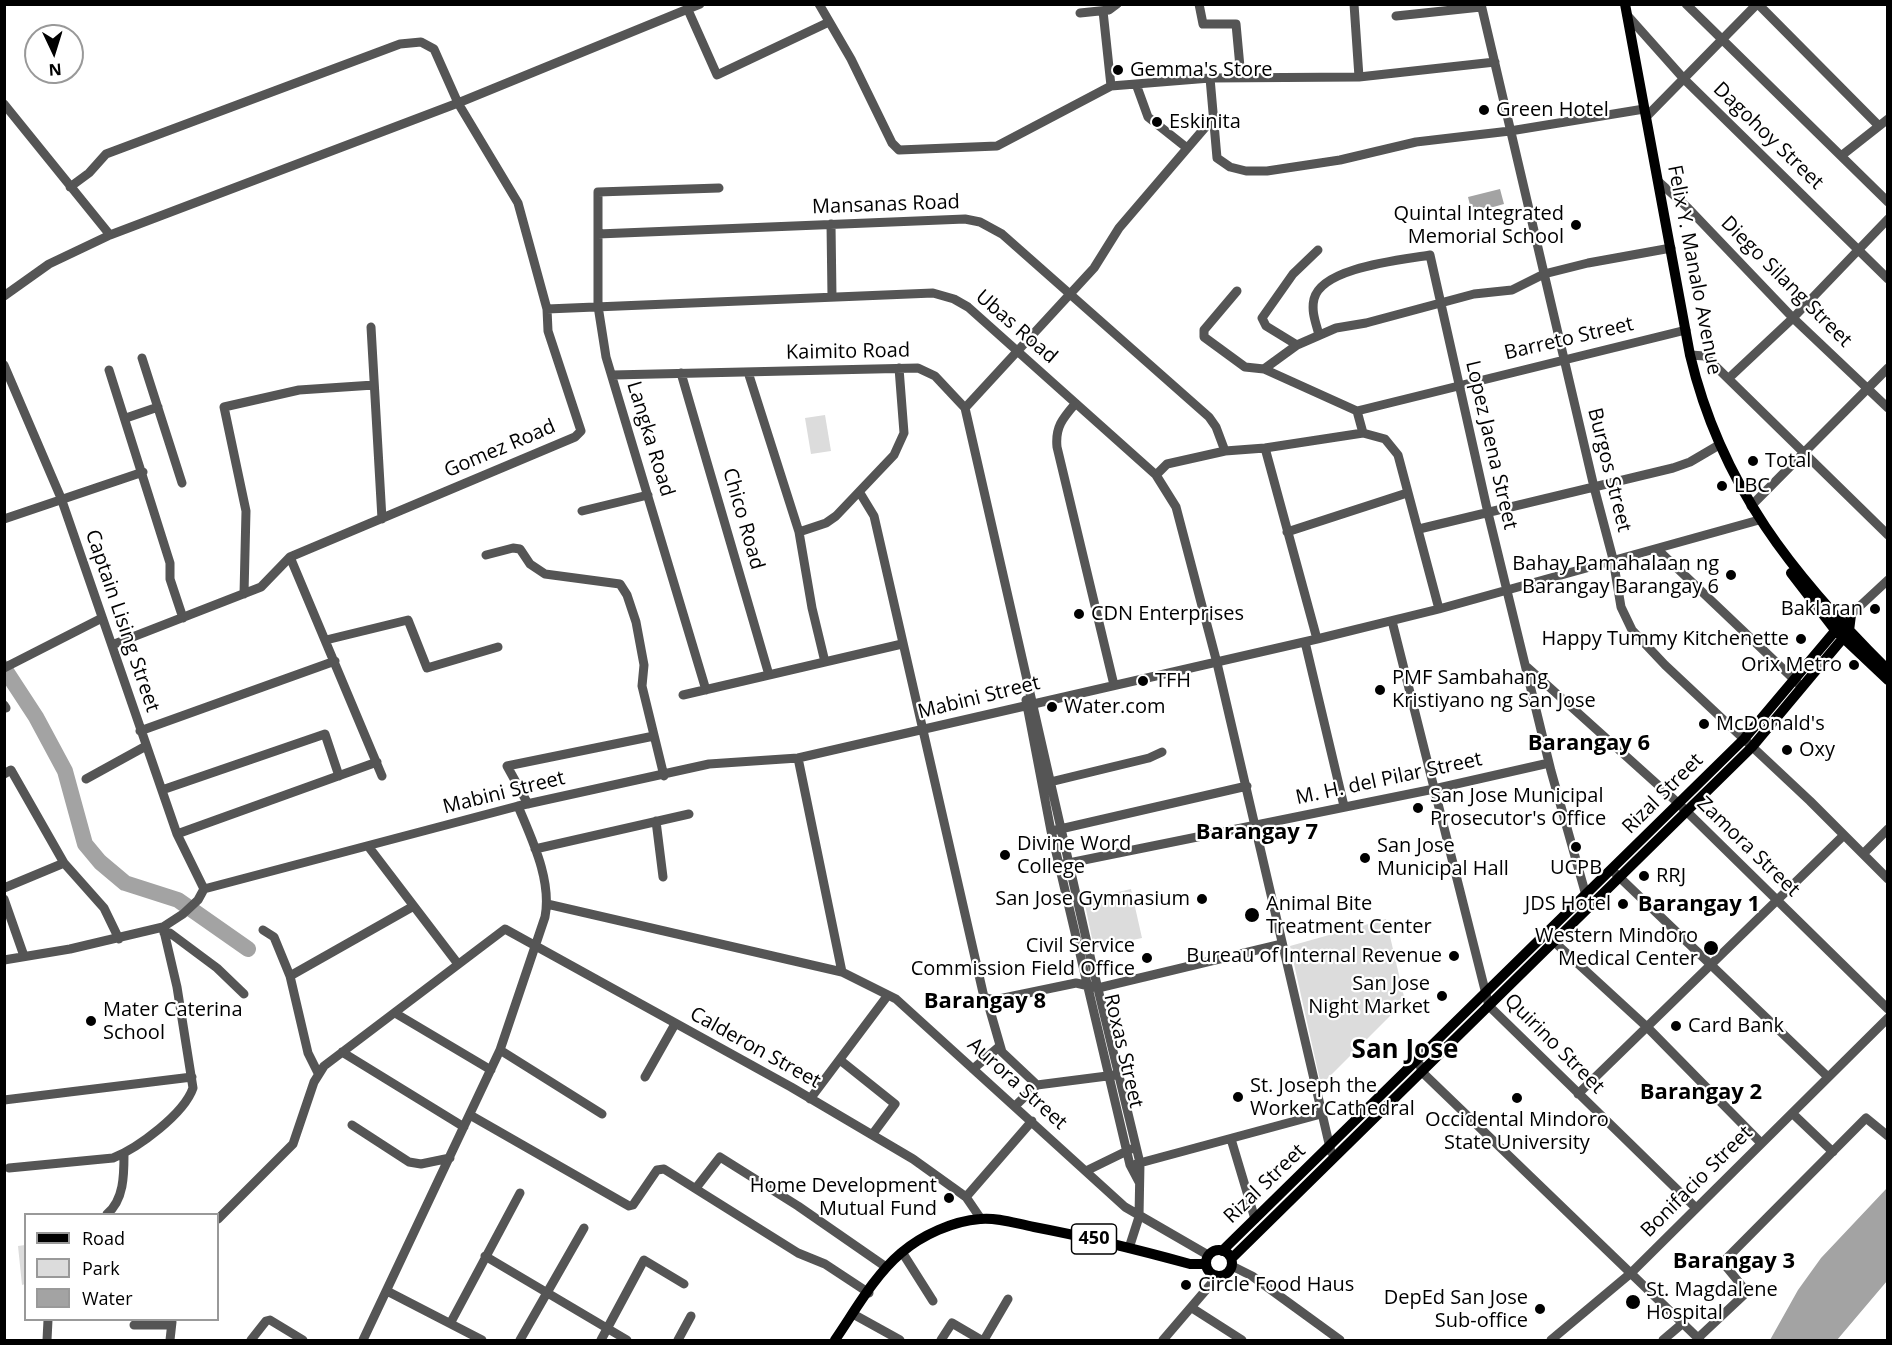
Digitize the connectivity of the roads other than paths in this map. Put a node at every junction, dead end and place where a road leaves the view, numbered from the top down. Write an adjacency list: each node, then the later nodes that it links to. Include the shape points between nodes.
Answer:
1 (700, 4): 9 (street)
2 (819, 4): 14 (street)
3 (1117, 4): 11 (street)
4 (1199, 4): 19 (street, via 1203,24 1236,24)
5 (1354, 4): 17 (street)
6 (1686, 4): 15 (street)
7 (1758, 4): 15 (street); 28 (street)
8 (1481, 6): 13 (street); 16 (street, Burgos Street)
9 (688, 10): 14 (street, via 717,75); 23 (street)
10 (1626, 10): 20 (street, Dagohoy Street); 25 (main road, Felix Y. Manalo Avenue)
11 (1103, 11): 12 (street); 22 (street)
12 (1080, 13)
13 (1396, 16)
14 (829, 22): 22 (street, via 899,150 997,146)
15 (1723, 41): 20 (street); 31 (street)
16 (1495, 62): 17 (street); 29 (street, Burgos Street)
17 (1359, 77): 19 (street)
18 (1210, 78): 19 (street); 21 (street); 26 (street)
19 (1241, 78)
20 (1684, 79): 25 (street); 42 (street, Dagohoy Street)
21 (1136, 84): 22 (street); 30 (street, via 1148,117)
22 (1112, 86)
23 (458, 103): 33 (street, Gomez Road, via 434,49 412,41 105,154); 39 (street); 51 (street, Gomez Road, via 518,203)
24 (4, 104): 33 (street)
25 (1645, 113): 29 (street); 32 (main road, Felix Y. Manalo Avenue)
26 (1214, 117): 29 (street, via 1217,158 1246,171 1340,160 1416,142); 30 (street)
27 (1887, 119): 28 (street)
28 (1879, 126): 31 (street)
29 (1510, 131): 43 (street, Burgos Street)
30 (1186, 148): 46 (street, via 1119,228 1094,268)
31 (1842, 156): 35 (street)
32 (1659, 182): 40 (main road, Felix Y. Manalo Avenue); 52 (street, Diego Silang Street)
33 (70, 187): 39 (street)
34 (719, 188): 38 (street, Langka Road, via 598,192)
35 (1887, 202)
36 (1887, 219): 42 (street)
37 (831, 224): 38 (street, Mansanas Road); 46 (street, Mansanas Road, via 965,219 980,222 1002,234); 48 (street)
38 (598, 234): 50 (street, Langka Road)
39 (110, 235): 47 (street, via 49,264)
40 (1671, 248): 43 (street); 54 (main road, Felix Y. Manalo Avenue)
41 (1318, 250): 56 (street, via 1293,274 1262,318 1266,326)
42 (1858, 250): 44 (street, Dagohoy Street); 52 (street)
43 (1544, 274): 49 (street, via 1512,290 1474,294); 60 (street, Burgos Street)
44 (1887, 279)
45 (1237, 291): 64 (street, via 1204,330 1204,337 1245,367)
46 (1070, 295): 57 (street); 82 (street, Mansanas Road, via 1209,417)
47 (4, 296)
48 (832, 297): 50 (street, Ubas Road); 57 (street, Ubas Road, via 933,293 944,296 968,307)
49 (1441, 304): 55 (street); 55 (street, Lopez Jaena Street, via 1430,255 1358,268 1321,287 1314,297 1312,310); 70 (street, Lopez Jaena Street)
50 (598, 306): 51 (street, Ubas Road); 68 (street, Langka Road)
51 (547, 309): 96 (street, Gomez Road, via 548,332 580,434)
52 (1793, 318): 69 (street); 72 (street, Diego Silang Street)
53 (371, 327): 71 (street)
54 (1686, 330): 58 (main road, Felix Y. Manalo Avenue); 60 (street, Barreto Street)
55 (1319, 335): 56 (street)
56 (1297, 345): 64 (street)
57 (1016, 350): 73 (street, Ubas Road); 75 (street)
58 (1690, 355): 69 (street, via 1705,356); 80 (main road, Felix Y. Manalo Avenue, via 1699,395)
59 (142, 358): 74 (street)
60 (1563, 358): 70 (street, Barreto Street); 87 (street, Burgos Street)
61 (4, 365): 91 (street, Captain Lising Street)
62 (900, 368): 66 (street, Kaimito Road); 75 (street, Kaimito Road, via 930,372); 88 (street, via 904,434 894,455)
63 (1887, 368): 72 (street)
64 (1264, 369): 77 (street)
65 (109, 370): 78 (street)
66 (748, 372): 67 (street, Kaimito Road); 99 (street)
67 (681, 373): 68 (street, Kaimito Road); 127 (street, Chico Road)
68 (612, 375): 90 (street, Langka Road)
69 (1729, 378): 83 (street)
70 (1458, 384): 77 (street, Barreto Street); 94 (street, Lopez Jaena Street)
71 (374, 385): 96 (street); 108 (street, via 299,390 224,407 246,511)
72 (1867, 388): 76 (street, Diego Silang Street); 83 (street)
73 (1075, 404): 85 (street, Ubas Road); 130 (street, via 1060,423 1057,447)
74 (158, 407): 78 (street); 86 (street)
75 (965, 408): 133 (street, Roxas Street)
76 (1887, 408)
77 (1357, 411): 79 (street)
78 (126, 418): 84 (street)
79 (1363, 433): 81 (street); 89 (street, via 1385,439 1392,446)
80 (1719, 445): 87 (street, via 1673,468); 92 (main road, Felix Y. Manalo Avenue)
81 (1265, 448): 82 (street); 100 (street)
82 (1225, 451): 85 (street, via 1167,464)
83 (1804, 454): 92 (street); 101 (street)
84 (143, 472): 91 (street); 112 (street)
85 (1156, 475): 123 (street, Ubas Road, via 1176,507)
86 (182, 483)
87 (1593, 487): 94 (street); 105 (street, Burgos Street)
88 (860, 493): 99 (street, via 826,523); 118 (street, via 874,516)
89 (1407, 493): 98 (street); 100 (street)
90 (648, 495): 93 (street); 131 (street, Langka Road)
91 (61, 498): 95 (street); 111 (street, Captain Lising Street)
92 (1751, 506): 97 (main road, Felix Y. Manalo Avenue)
93 (582, 511)
94 (1488, 513): 98 (street); 107 (street, Lopez Jaena Street)
95 (4, 519)
96 (382, 519): 104 (street, Gomez Road)
97 (1762, 525): 102 (street, Mabini Street); 114 (main road, Felix Y. Manalo Avenue)
98 (1419, 529): 109 (street)
99 (799, 532): 122 (street)
100 (1287, 532): 115 (street)
101 (1887, 535)
102 (1657, 549): 105 (street, Mabini Street); 129 (street)
103 (486, 555): 136 (street, via 520,549 530,564 545,574 620,584 636,622 644,665 642,686)
104 (290, 557): 108 (street, Gomez Road, via 261,587); 116 (street)
105 (1613, 559): 107 (street, Mabini Street); 137 (street, Burgos Street, via 1621,607 1632,630)
106 (1887, 580): 110 (street)
107 (1507, 590): 109 (street, Mabini Street); 125 (street, Lopez Jaena Street)
108 (244, 594): 112 (street, Gomez Road)
109 (1439, 609): 113 (street, Mabini Street)
110 (1851, 615): 114 (main road)
111 (102, 618): 119 (street, Captain Lising Street); 124 (street)
112 (183, 618): 119 (street, Gomez Road)
113 (1392, 621): 115 (street, Mabini Street); 151 (street, Quirino Street)
114 (1842, 630): 126 (main road); 128 (main road); 129 (main road, Rizal Street)
115 (1317, 639): 117 (street, Mabini Street)
116 (326, 640): 120 (street, via 408,620 427,669); 121 (street)
117 (1305, 642): 123 (street, Mabini Street); 154 (street)
118 (902, 644): 122 (street); 134 (street)
119 (112, 645): 135 (street, Captain Lising Street)
120 (498, 647)
121 (335, 661): 135 (street); 142 (street)
122 (825, 662): 127 (street)
123 (1217, 663): 130 (street, Mabini Street); 150 (street, Ubas Road)
124 (6, 667)
125 (1527, 667): 143 (street, Lopez Jaena Street); 155 (street, Zamora Street)
126 (1887, 670)
127 (769, 675): 131 (street)
128 (1887, 680)
129 (1797, 683): 137 (main road, Rizal Street); 139 (main road, Rizal Street)
130 (1114, 686): 133 (street, Mabini Street)
131 (706, 690): 132 (street)
132 (683, 695)
133 (1029, 704): 134 (street, Mabini Street); 149 (street, Roxas Street)
134 (922, 730): 141 (street, Mabini Street); 198 (street, via 982,994)
135 (140, 731): 138 (street, Captain Lising Street)
136 (654, 736): 147 (street); 153 (street, via 507,766)
137 (1744, 739): 139 (street, Burgos Street); 155 (main road, Rizal Street)
138 (146, 746): 148 (street); 152 (street, Captain Lising Street)
139 (1752, 747): 155 (main road, Rizal Street); 163 (street, Burgos Street)
140 (1162, 752): 149 (street)
141 (798, 758): 147 (street, Mabini Street, via 709,764); 192 (street)
142 (377, 762): 145 (street); 146 (street)
143 (1549, 763): 151 (street, M. H. del Pilar Street); 175 (street, Lopez Jaena Street)
144 (4, 774): 167 (street, via 11,770)
145 (339, 776): 152 (street, via 325,734); 162 (street)
146 (382, 776)
147 (664, 776): 153 (street, Mabini Street)
148 (86, 779)
149 (1046, 783): 159 (street, Roxas Street); 161 (street, Roxas Street)
150 (1247, 786): 158 (street, Ubas Road); 159 (street)
151 (1434, 789): 154 (street, M. H. del Pilar Street); 196 (street, Quirino Street)
152 (162, 790): 162 (street, Captain Lising Street)
153 (523, 805): 164 (street, Mabini Street); 165 (street)
154 (1344, 806): 158 (street, M. H. del Pilar Street)
155 (1683, 808): 170 (main road, Rizal Street); 177 (street, Zamora Street)
156 (689, 814): 157 (street)
157 (656, 820): 165 (street); 171 (street)
158 (1256, 826): 168 (street, M. H. del Pilar Street); 186 (street, Ubas Road)
159 (1061, 829): 161 (street); 168 (street, Roxas Street)
160 (1887, 829): 166 (street)
161 (1051, 831): 169 (street, Roxas Street)
162 (177, 834): 174 (street, Captain Lising Street)
163 (1844, 835): 166 (street, Burgos Street); 177 (street)
164 (368, 846): 174 (street, Mabini Street); 179 (street)
165 (535, 849): 178 (street)
166 (1863, 854): 172 (street, Burgos Street)
167 (64, 863): 173 (street); 184 (street, via 104,908)
168 (1069, 863): 169 (street, M. H. del Pilar Street); 194 (street, Roxas Street)
169 (1059, 866): 194 (street, Roxas Street)
170 (1616, 873): 175 (main road, Rizal Street); 180 (main road, Rizal Street); 191 (street)
171 (663, 877)
172 (1887, 879)
173 (4, 888)
174 (204, 889): 181 (street, via 198,900)
175 (1586, 895): 180 (street, Lopez Jaena Street); 183 (main road, Rizal Street)
176 (4, 899): 188 (street)
177 (1776, 899): 191 (street); 200 (street, Zamora Street)
178 (547, 904): 187 (street); 192 (street, Aurora Street)
179 (412, 907): 190 (street); 193 (street)
180 (1590, 907): 185 (main road, Rizal Street)
181 (164, 930): 184 (street); 195 (street, via 218,968); 215 (street)
182 (263, 930): 193 (street, via 274,937)
183 (1546, 934): 185 (street); 196 (main road, Rizal Street)
184 (119, 939): 188 (street)
185 (1554, 942): 199 (main road, Rizal Street); 204 (street)
186 (1282, 944): 194 (street); 225 (street, Ubas Road)
187 (535, 947): 190 (street, Calderon Street, via 505,929); 203 (street, Calderon Street); 206 (street)
188 (24, 957): 189 (street)
189 (4, 960)
190 (458, 964): 201 (street)
191 (1711, 965): 204 (street); 217 (street)
192 (842, 972): 197 (street, Aurora Street)
193 (290, 976): 213 (street, via 308,1053)
194 (1094, 988): 198 (street, via 1076,983); 214 (street, Roxas Street)
195 (244, 994)
196 (1485, 994): 199 (street, Quirino Street); 209 (main road, Rizal Street)
197 (888, 995): 208 (street); 210 (street, Aurora Street)
198 (987, 999): 205 (street)
199 (1489, 1006): 212 (main road, Rizal Street); 219 (street, Quirino Street)
200 (1887, 1009)
201 (395, 1013): 207 (street); 211 (street)
202 (1887, 1018): 217 (street, Bonifacio Street)
203 (675, 1023): 216 (street); 220 (street, Calderon Street)
204 (1648, 1028): 219 (street); 233 (street)
205 (1000, 1046): 210 (street); 218 (street, via 1005,1056)
206 (500, 1050): 211 (street); 224 (street)
207 (342, 1052): 213 (street); 229 (street)
208 (840, 1060): 220 (street); 230 (street, via 895,1104)
209 (1418, 1060): 212 (street); 235 (main road, Rizal Street)
210 (973, 1069): 222 (street, Aurora Street)
211 (491, 1070): 226 (street)
212 (1422, 1072): 240 (main road, Rizal Street); 263 (street)
213 (318, 1073): 251 (street, via 293,1144)
214 (1114, 1075): 218 (street); 234 (street, Roxas Street); 236 (street, Roxas Street)
215 (192, 1077): 221 (street); 238 (street, via 193,1088 181,1110)
216 (645, 1077)
217 (1828, 1077): 223 (street, Bonifacio Street)
218 (1037, 1085): 222 (street)
219 (1578, 1094): 249 (street, Quirino Street)
220 (810, 1099): 230 (street, Calderon Street)
221 (4, 1100)
222 (1015, 1106): 227 (street, Aurora Street)
223 (1792, 1113): 233 (street, Bonifacio Street); 237 (street)
224 (602, 1114)
225 (1321, 1114): 232 (street); 235 (street, Ubas Road)
226 (470, 1115): 229 (street); 246 (street, via 629,1206 657,1170 664,1169)
227 (1032, 1121): 244 (street, Aurora Street); 248 (street)
228 (352, 1125): 239 (street, via 409,1162 421,1164)
229 (464, 1127): 239 (street)
230 (872, 1135): 248 (street, Calderon Street)
231 (1887, 1136): 237 (street, via 1866,1119)
232 (1231, 1139): 241 (street); 254 (street)
233 (1761, 1143): 249 (street, Bonifacio Street)
234 (1136, 1146): 236 (street); 241 (street, Roxas Street)
235 (1329, 1147): 240 (street, Ubas Road); 254 (main road, Rizal Street)
236 (1127, 1151): 242 (street, Roxas Street); 244 (street)
237 (1833, 1152): 280 (street, via 1725,1260 1724,1264 1747,1292)
238 (124, 1154): 243 (street, via 103,1161); 250 (street, via 124,1178 115,1208)
239 (450, 1158): 266 (street)
240 (1333, 1161): 261 (main road, Rizal Street)
241 (1140, 1163): 242 (street); 245 (street, Roxas Street)
242 (1130, 1166): 245 (street, Roxas Street)
243 (9, 1168)
244 (1088, 1170): 252 (street, Aurora Street)
245 (1142, 1187): 252 (street, Roxas Street)
246 (696, 1188): 262 (street, via 720,1157); 268 (street)
247 (520, 1193): 259 (street)
248 (966, 1197): 253 (street, Calderon Street)
249 (1696, 1208): 263 (street, Bonifacio Street)
250 (109, 1213)
251 (219, 1217)
252 (1139, 1217): 256 (street, Roxas Street); 260 (street, Aurora Street)
253 (981, 1219): 256 (main road, 450); 258 (main road, 450, via 947,1227)
254 (1255, 1219): 257 (main road, Rizal Street)
255 (584, 1228): 267 (street)
256 (1129, 1248): 260 (main road, 450, via 1190,1264)
257 (1222, 1251): 260 (main road, via 1215,1250); 261 (main road)
258 (902, 1252): 262 (main road, 450); 270 (street)
259 (485, 1256): 267 (street); 276 (street)
260 (1207, 1260): 264 (main road, via 1209,1271)
261 (1232, 1262): 264 (main road, via 1227,1272); 297 (street)
262 (885, 1268): 268 (main road, 450)
263 (1631, 1273): 277 (street); 298 (street, Bonifacio Street)
264 (1216, 1275): 271 (street)
265 (684, 1284): 279 (street, via 644,1260)
266 (387, 1291): 276 (street); 286 (street)
267 (547, 1291): 279 (street); 288 (street)
268 (868, 1293): 272 (main road, 450)
269 (1008, 1299): 295 (street)
270 (933, 1301)
271 (1192, 1308): 281 (street); 296 (street)
272 (853, 1314): 292 (main road, 450); 293 (street)
273 (691, 1316): 291 (street)
274 (48, 1321): 282 (street)
275 (172, 1322): 278 (street); 283 (street)
276 (451, 1322): 287 (street)
277 (1683, 1323): 280 (street); 299 (street)
278 (134, 1325)
279 (608, 1329): 289 (street); 290 (street)
280 (1699, 1339)
281 (1166, 1340)
282 (47, 1341)
283 (170, 1341)
284 (251, 1341): 285 (street, via 270,1320)
285 (303, 1341)
286 (363, 1341)
287 (482, 1341)
288 (520, 1341)
289 (601, 1341)
290 (627, 1341)
291 (678, 1341)
292 (835, 1341)
293 (900, 1341)
294 (941, 1341): 295 (street, via 952,1323)
295 (982, 1341)
296 (1242, 1341)
297 (1340, 1341)
298 (1551, 1341)
299 (1663, 1341)

